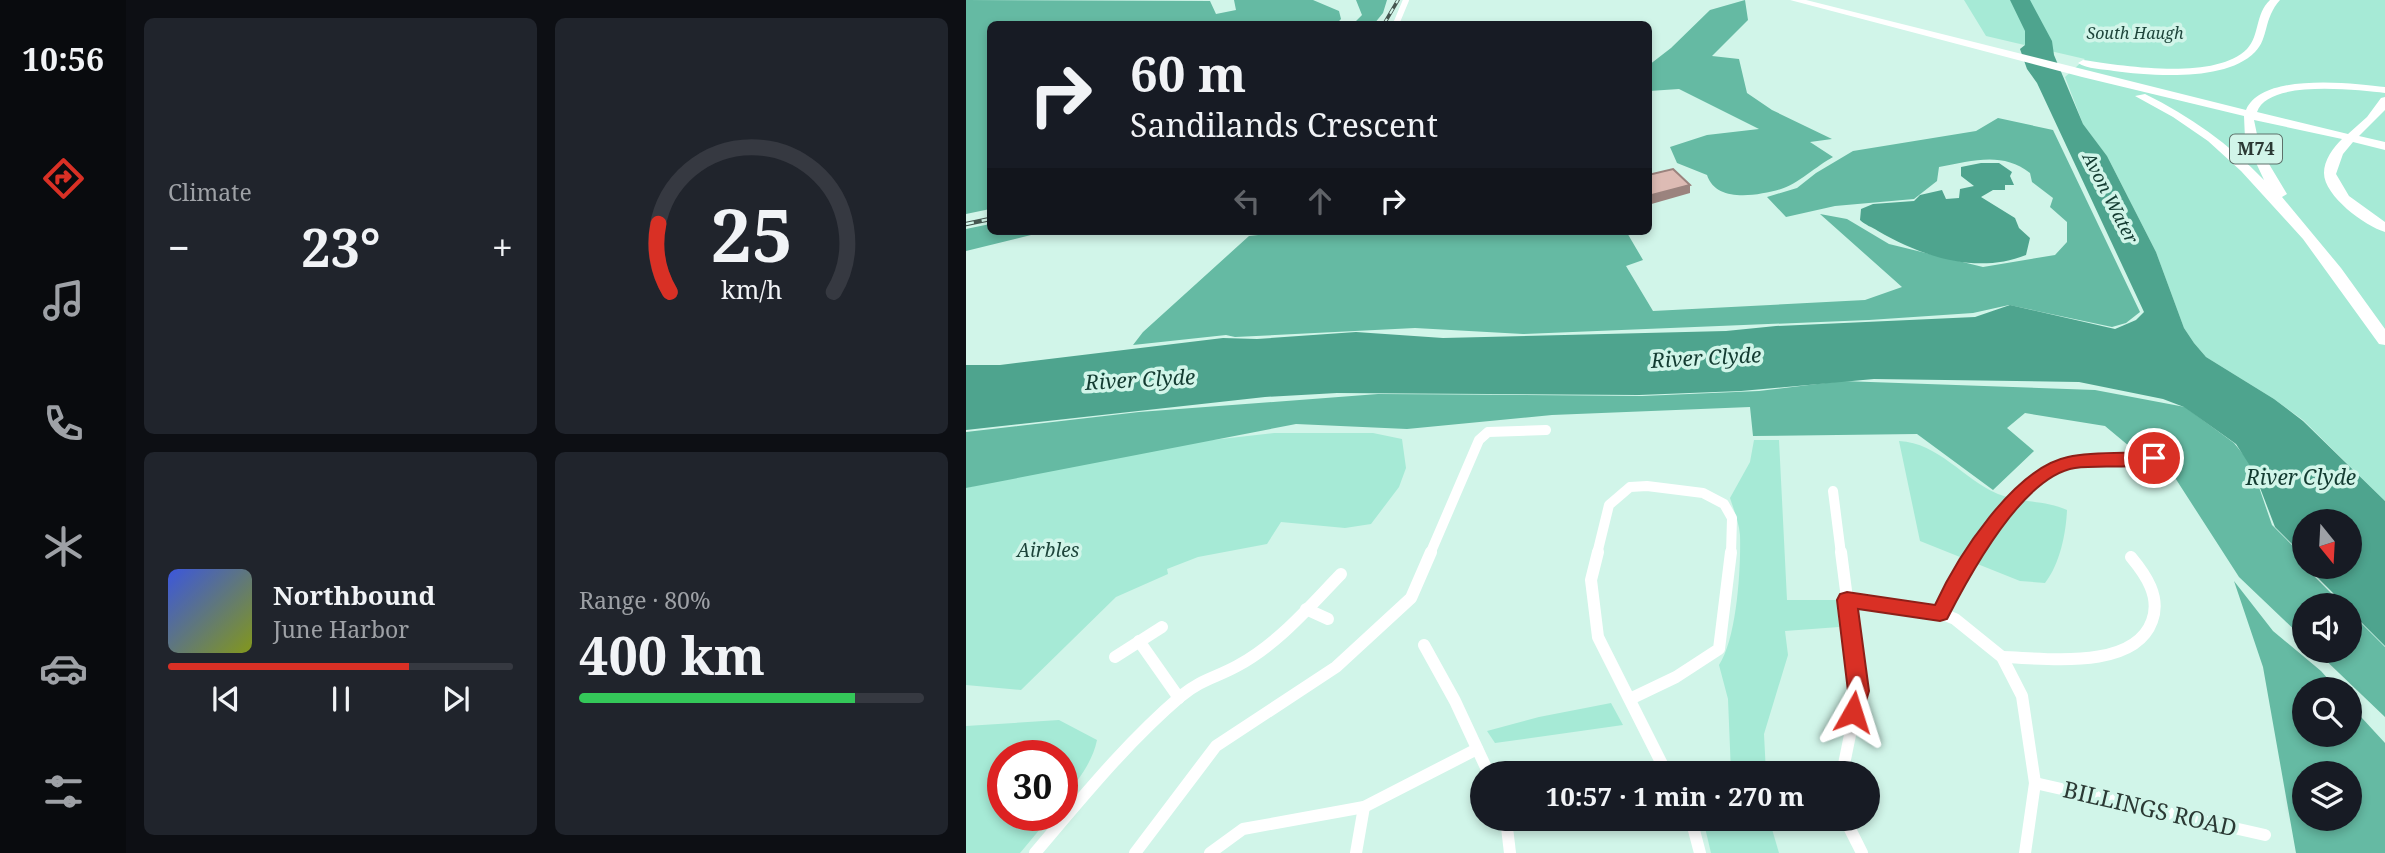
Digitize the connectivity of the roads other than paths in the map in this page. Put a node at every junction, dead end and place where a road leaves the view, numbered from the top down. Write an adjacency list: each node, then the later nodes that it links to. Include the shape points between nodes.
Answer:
1 (1406, 0): 6 (street)
2 (1795, 0): 8 (highway, M74)
3 (1814, 0): 8 (highway, M74)
4 (2259, 0): 7 (highway)
5 (2275, 0): 7 (highway, M74, via 2263,10)
6 (1397, 21)
7 (2259, 30): 9 (highway, M74, via 2251,51 2215,66)
8 (2008, 52): 9 (highway, M74); 9 (highway, M74)
9 (2085, 71): 12 (highway, M74); 16 (highway, M74, via 2195,124 2272,196)
10 (2379, 89): 16 (highway, M74, via 2328,85 2284,89 2260,100 2248,118 2268,176)
11 (2385, 100): 15 (highway, via 2373,119 2337,152 2330,167 2336,188)
12 (2317, 127): 13 (highway, M74); 14 (highway, M74)
13 (2385, 139)
14 (2385, 146)
15 (2385, 228)
16 (2322, 255): 17 (highway, M74)
17 (2385, 340)
18 (1546, 430): 45 (street, via 1488,432 1479,440 1411,598 1336,667 1216,746)
19 (2154, 458): 25 (street, via 2069,462 2032,481 1983,540)
20 (1833, 491): 23 (street)
21 (2131, 557): 31 (street, via 2151,587 2156,611 2145,637 2128,650 2109,655)
22 (1341, 574): 24 (street)
23 (1847, 600): 25 (street); 37 (street, via 1858,691)
24 (1306, 610): 26 (street); 32 (street, via 1281,636)
25 (1940, 613): 31 (street, via 1955,619)
26 (1328, 619)
27 (1162, 627): 28 (street)
28 (1139, 641): 30 (street); 32 (street)
29 (1424, 645): 34 (street)
30 (1115, 657)
31 (2002, 657): 38 (street, via 2022,696)
32 (1179, 698): 44 (street, via 1099,778)
33 (1630, 699): 33 (street, via 1665,685 1719,649 1732,518 1724,504 1703,493 1630,487 1609,505 1591,580 1598,637); 36 (street)
34 (1477, 749): 35 (street); 39 (street)
35 (1483, 761)
36 (1661, 761)
37 (1845, 761)
38 (2035, 783): 43 (street, BILLINGS ROAD); 51 (street)
39 (1364, 807): 46 (street, via 1243,829); 47 (street)
40 (1507, 831): 48 (street)
41 (1694, 831): 49 (street)
42 (1851, 831): 50 (street)
43 (2265, 835)
44 (1035, 853)
45 (1135, 853)
46 (1210, 853)
47 (1356, 853)
48 (1510, 853)
49 (1700, 853)
50 (1862, 853)
51 (2025, 853)

